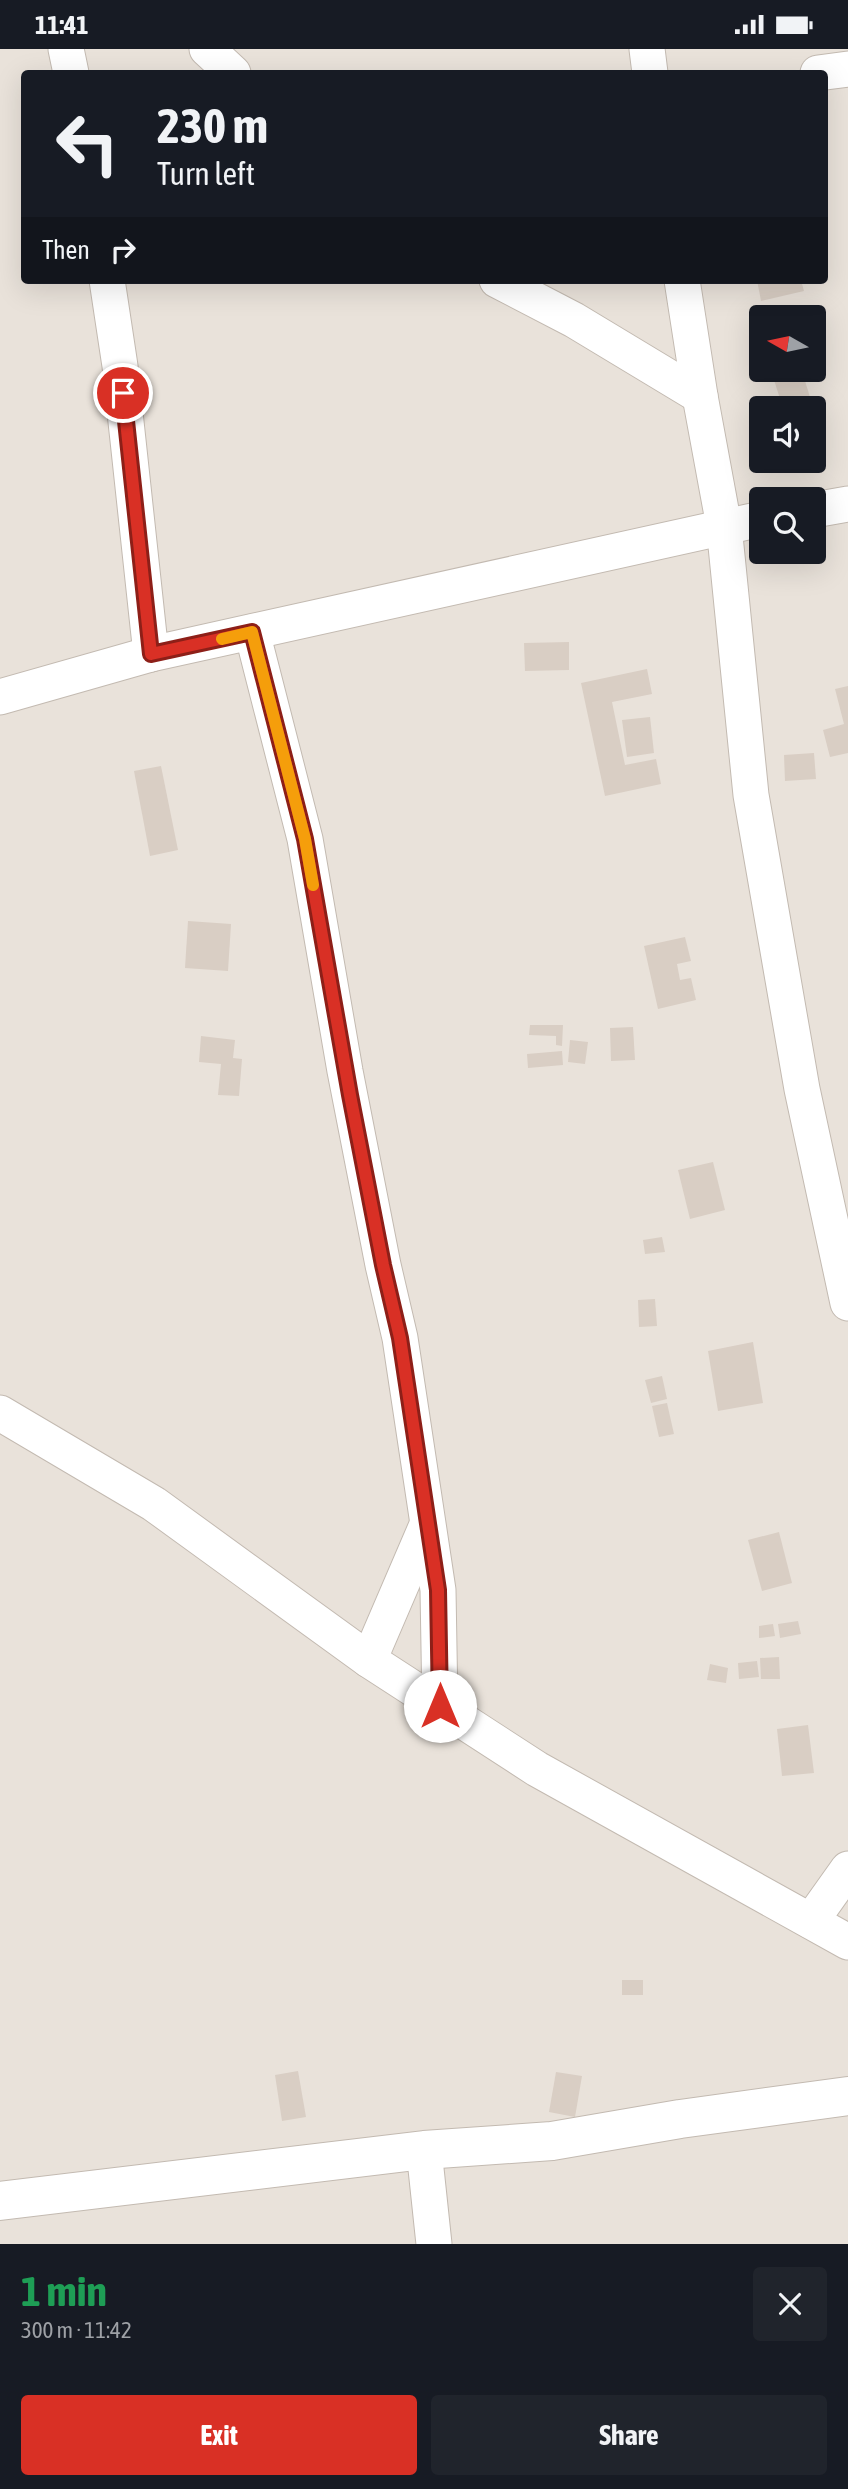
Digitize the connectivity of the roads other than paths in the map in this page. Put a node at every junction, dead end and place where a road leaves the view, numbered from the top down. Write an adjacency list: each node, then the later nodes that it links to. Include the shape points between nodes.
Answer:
1 (66, 49): 5 (street)
2 (207, 49): 6 (street)
3 (647, 49): 7 (street)
4 (848, 69): 8 (street)
5 (70, 70)
6 (230, 70)
7 (650, 70)
8 (828, 72)
9 (108, 284): 18 (street)
10 (505, 284): 12 (street)
11 (683, 284): 12 (street)
12 (700, 395): 16 (street)
13 (848, 504): 14 (street)
14 (826, 508)
15 (749, 521): 16 (street)
16 (724, 526): 17 (street); 20 (street, via 751,795 802,1089)
17 (252, 632): 18 (street); 22 (street, via 305,839 400,1338)
18 (151, 654): 19 (street)
19 (0, 697)
20 (848, 1303)
21 (0, 1413): 23 (street, via 153,1504)
22 (428, 1522): 23 (street); 24 (street, via 438,1590)
23 (369, 1660): 24 (street)
24 (440, 1706): 26 (street, via 560,1782)
25 (848, 1869): 26 (street)
26 (811, 1921): 27 (street)
27 (848, 1942)
28 (848, 2096): 29 (street, via 552,2141)
29 (424, 2150): 30 (street); 31 (street)
30 (0, 2201)
31 (434, 2244)

